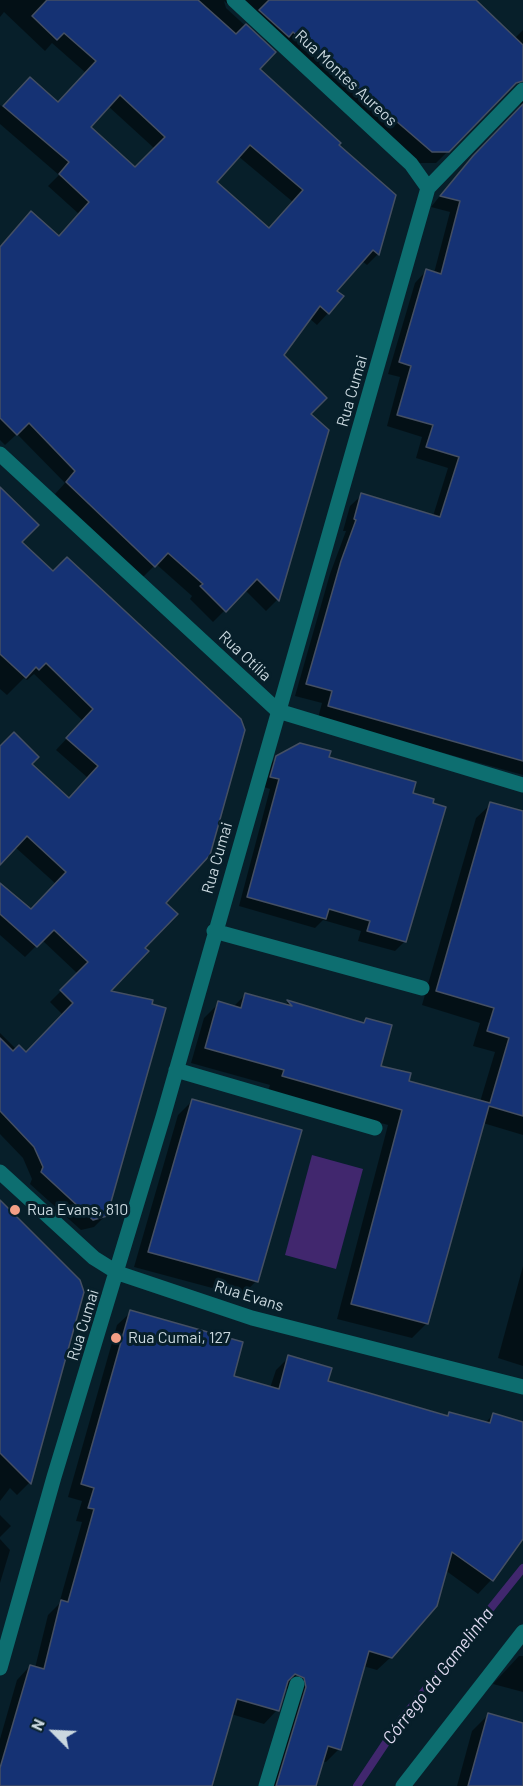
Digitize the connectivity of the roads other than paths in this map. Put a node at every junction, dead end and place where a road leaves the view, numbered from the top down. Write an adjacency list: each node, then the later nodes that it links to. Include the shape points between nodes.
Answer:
1 (234, 0): 3 (street, Rua Montes Aureos, via 411,164)
2 (523, 90): 3 (street, Rua Cumai)
3 (428, 188): 5 (street, Rua Cumai)
4 (0, 454): 5 (street, Rua Otília)
5 (278, 711): 6 (street, Rua Otília); 7 (street, Rua Cumai)
6 (523, 785)
7 (214, 931): 8 (street); 9 (street, Rua Cumai)
8 (422, 988)
9 (176, 1070): 10 (street); 12 (street, Rua Cumai)
10 (375, 1128)
11 (0, 1172): 12 (street, Rua Evans, via 94,1258)
12 (118, 1273): 13 (street, Rua Evans, via 252,1318); 15 (street, Rua Cumai)
13 (523, 1388)
14 (523, 1632): 18 (street)
15 (0, 1668)
16 (297, 1684): 17 (street)
17 (266, 1786)
18 (403, 1786)

